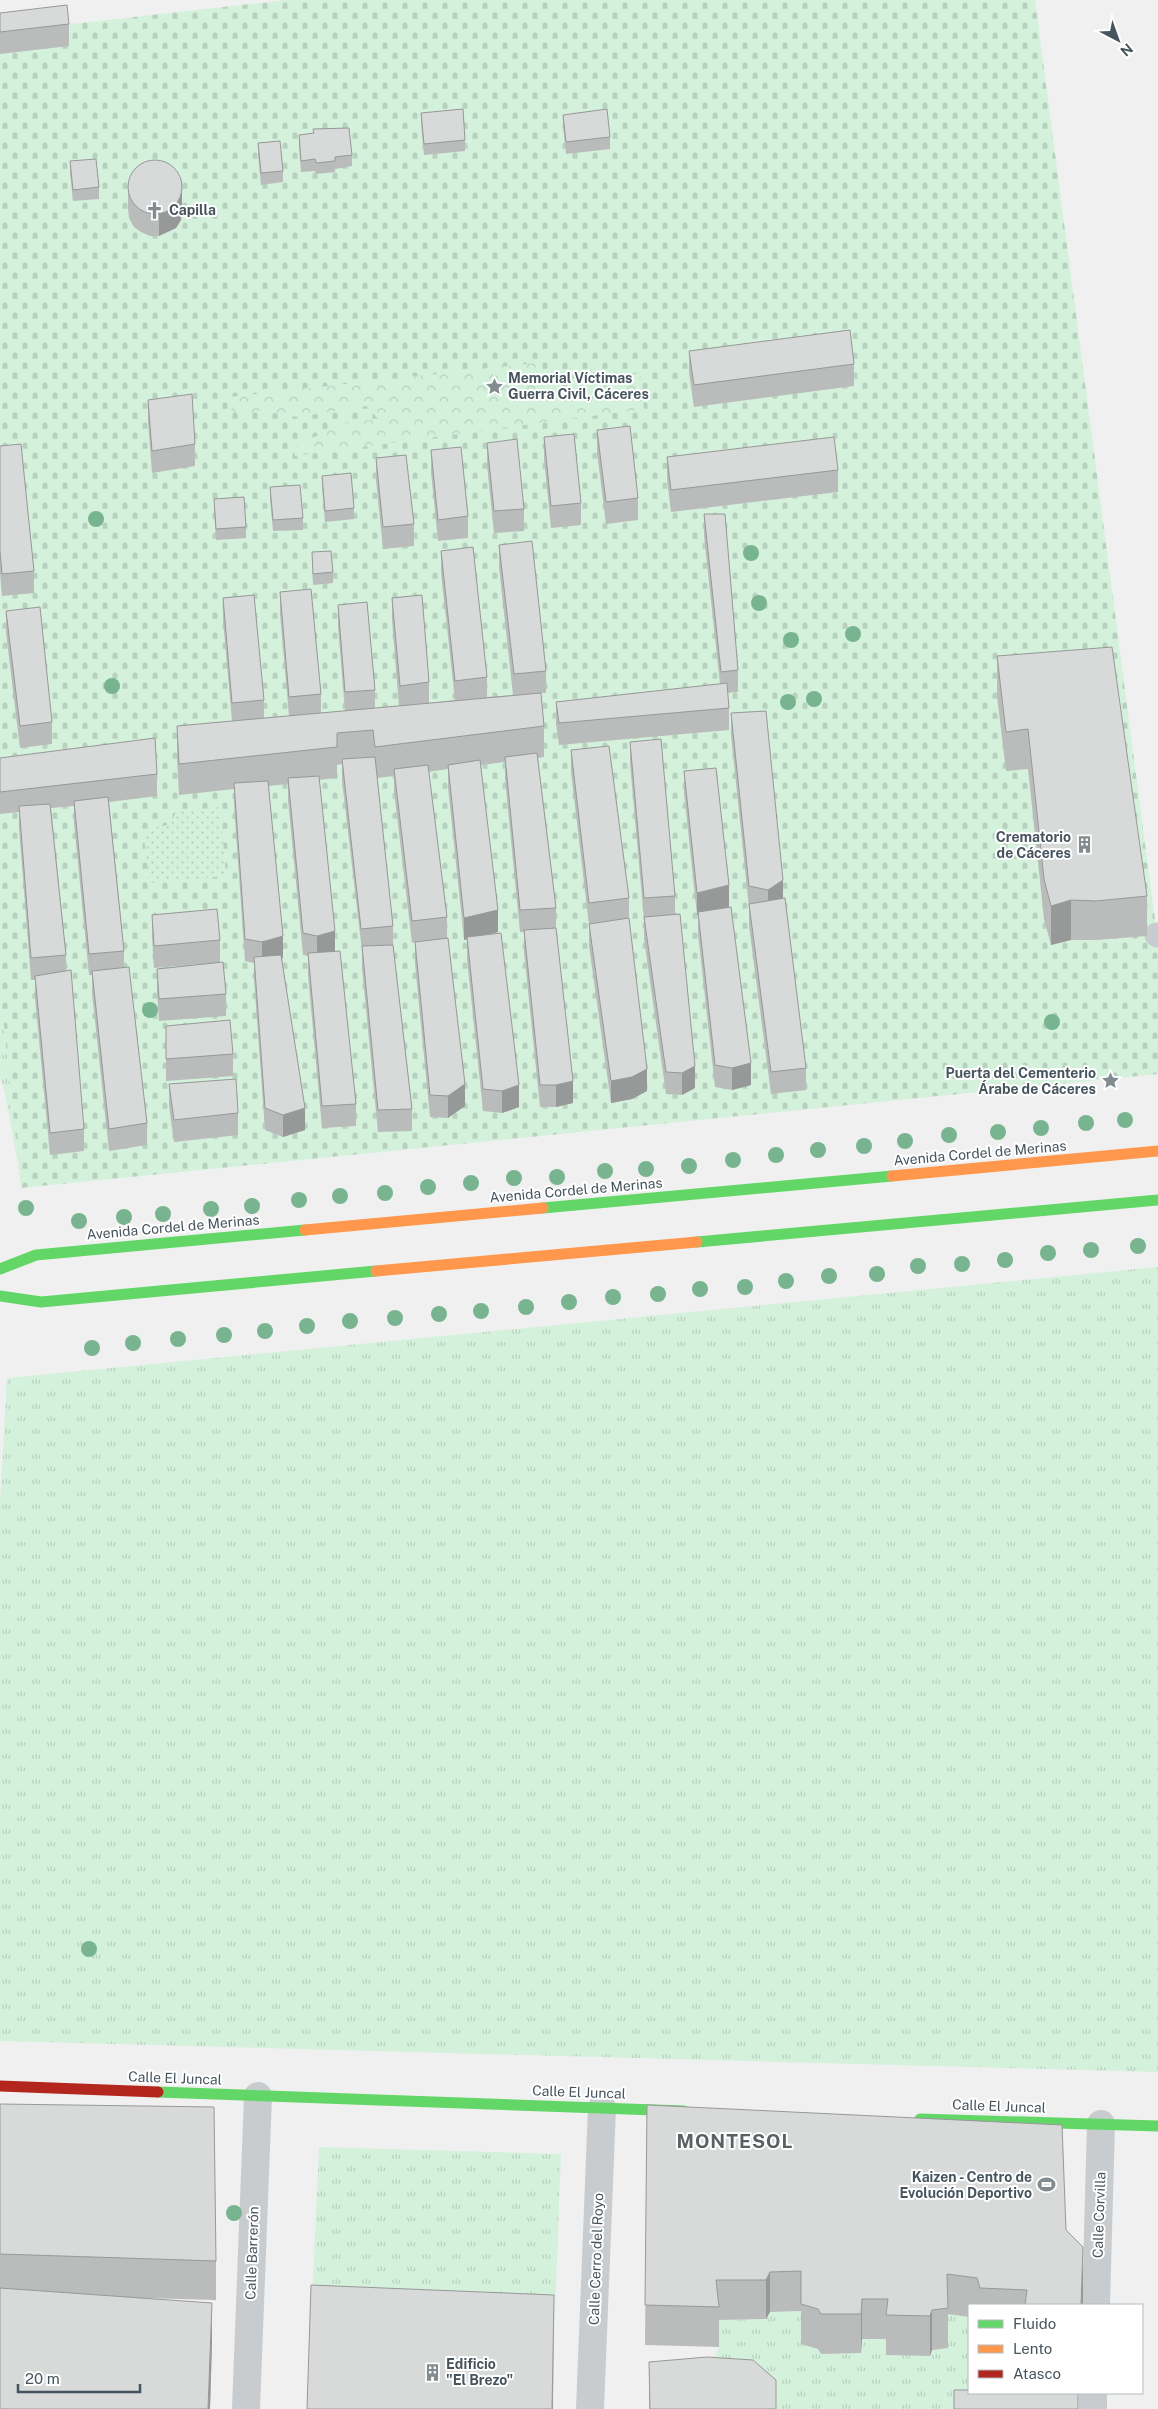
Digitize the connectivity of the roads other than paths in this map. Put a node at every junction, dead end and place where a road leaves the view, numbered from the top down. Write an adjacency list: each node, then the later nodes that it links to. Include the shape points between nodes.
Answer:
1 (1158, 1151): 3 (main road, Avenida Cordel de Merinas, via 36,1255)
2 (1158, 1200): 4 (main road, via 41,1302)
3 (0, 1269)
4 (0, 1296)
5 (0, 2086): 6 (main road, Calle El Juncal)
6 (258, 2096): 7 (main road, Calle El Juncal); 14 (street, Calle Barrerón)
7 (602, 2108): 8 (main road, Calle El Juncal); 15 (street, Calle Cerro del Royo)
8 (696, 2112)
9 (904, 2118): 10 (main road, Calle El Juncal)
10 (1102, 2124): 11 (main road, Calle El Juncal); 12 (street, Calle Corvilla)
11 (1158, 2126)
12 (1096, 2304)
13 (1093, 2394): 16 (street)
14 (246, 2409)
15 (590, 2409)
16 (1093, 2409)

